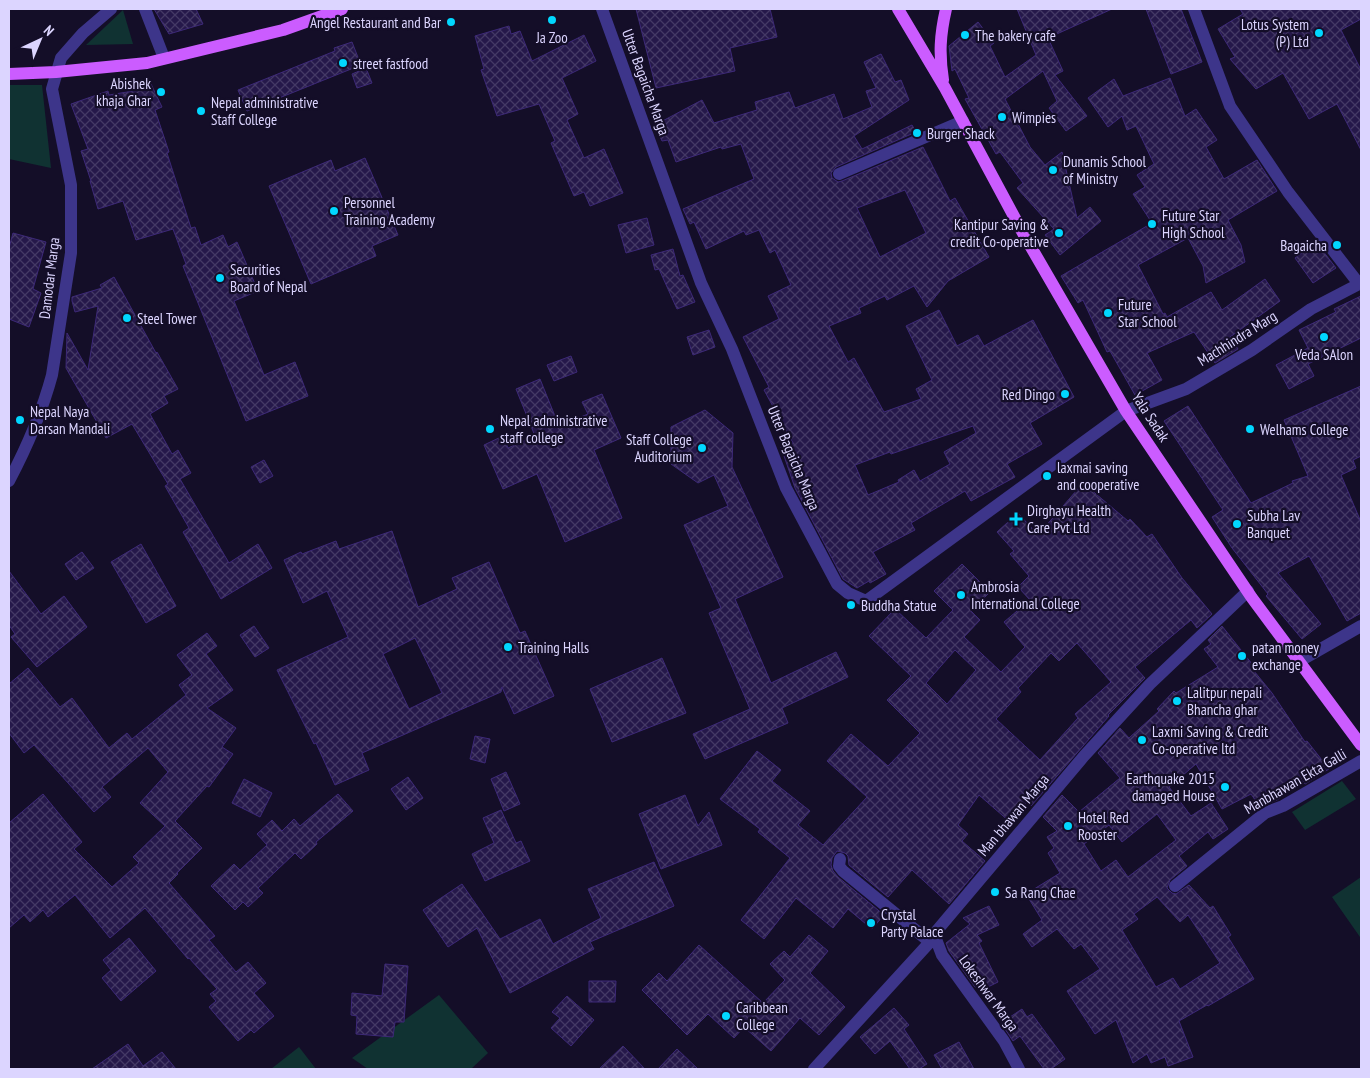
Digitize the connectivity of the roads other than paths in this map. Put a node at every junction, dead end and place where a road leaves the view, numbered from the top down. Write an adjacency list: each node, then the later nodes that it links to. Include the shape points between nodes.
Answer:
1 (111, 9): 9 (street, via 66,52)
2 (145, 9): 8 (street)
3 (342, 9): 8 (main road, via 283,30)
4 (602, 9): 15 (street, Utter Bagaicha Marga, via 701,283 732,349 786,488 837,584 848,594 866,601)
5 (898, 9): 11 (main road, Yala Sadak)
6 (946, 9): 11 (main road, via 940,58)
7 (1194, 9): 14 (street, via 1230,106 1288,192)
8 (164, 58): 9 (main road, via 147,63)
9 (56, 72): 10 (main road); 16 (street, Damodar Marga, via 52,88 71,185 71,253 50,383 24,452)
10 (9, 74)
11 (945, 88): 12 (main road, Yala Sadak)
12 (963, 122): 13 (street); 15 (main road, Yala Sadak)
13 (840, 174)
14 (1360, 284): 15 (street, Machhindra Marg, via 1311,309 1252,350 1186,389)
15 (1126, 411): 17 (main road, Yala Sadak)
16 (9, 481)
17 (1248, 591): 19 (main road, Yala Sadak); 24 (street, Man bhawan Marga, via 1150,684 1084,756)
18 (1361, 626): 19 (street)
19 (1298, 662): 20 (main road, Yala Sadak)
20 (1361, 745)
21 (1361, 761): 23 (street, Manbhawan Ekta Galli, via 1265,813)
22 (840, 859): 24 (street, via 839,866 843,871)
23 (1175, 886)
24 (932, 938): 25 (street, Man bhawan Marga); 26 (street, Lokeshwar Marga, via 1004,1041)
25 (814, 1069)
26 (1019, 1069)

